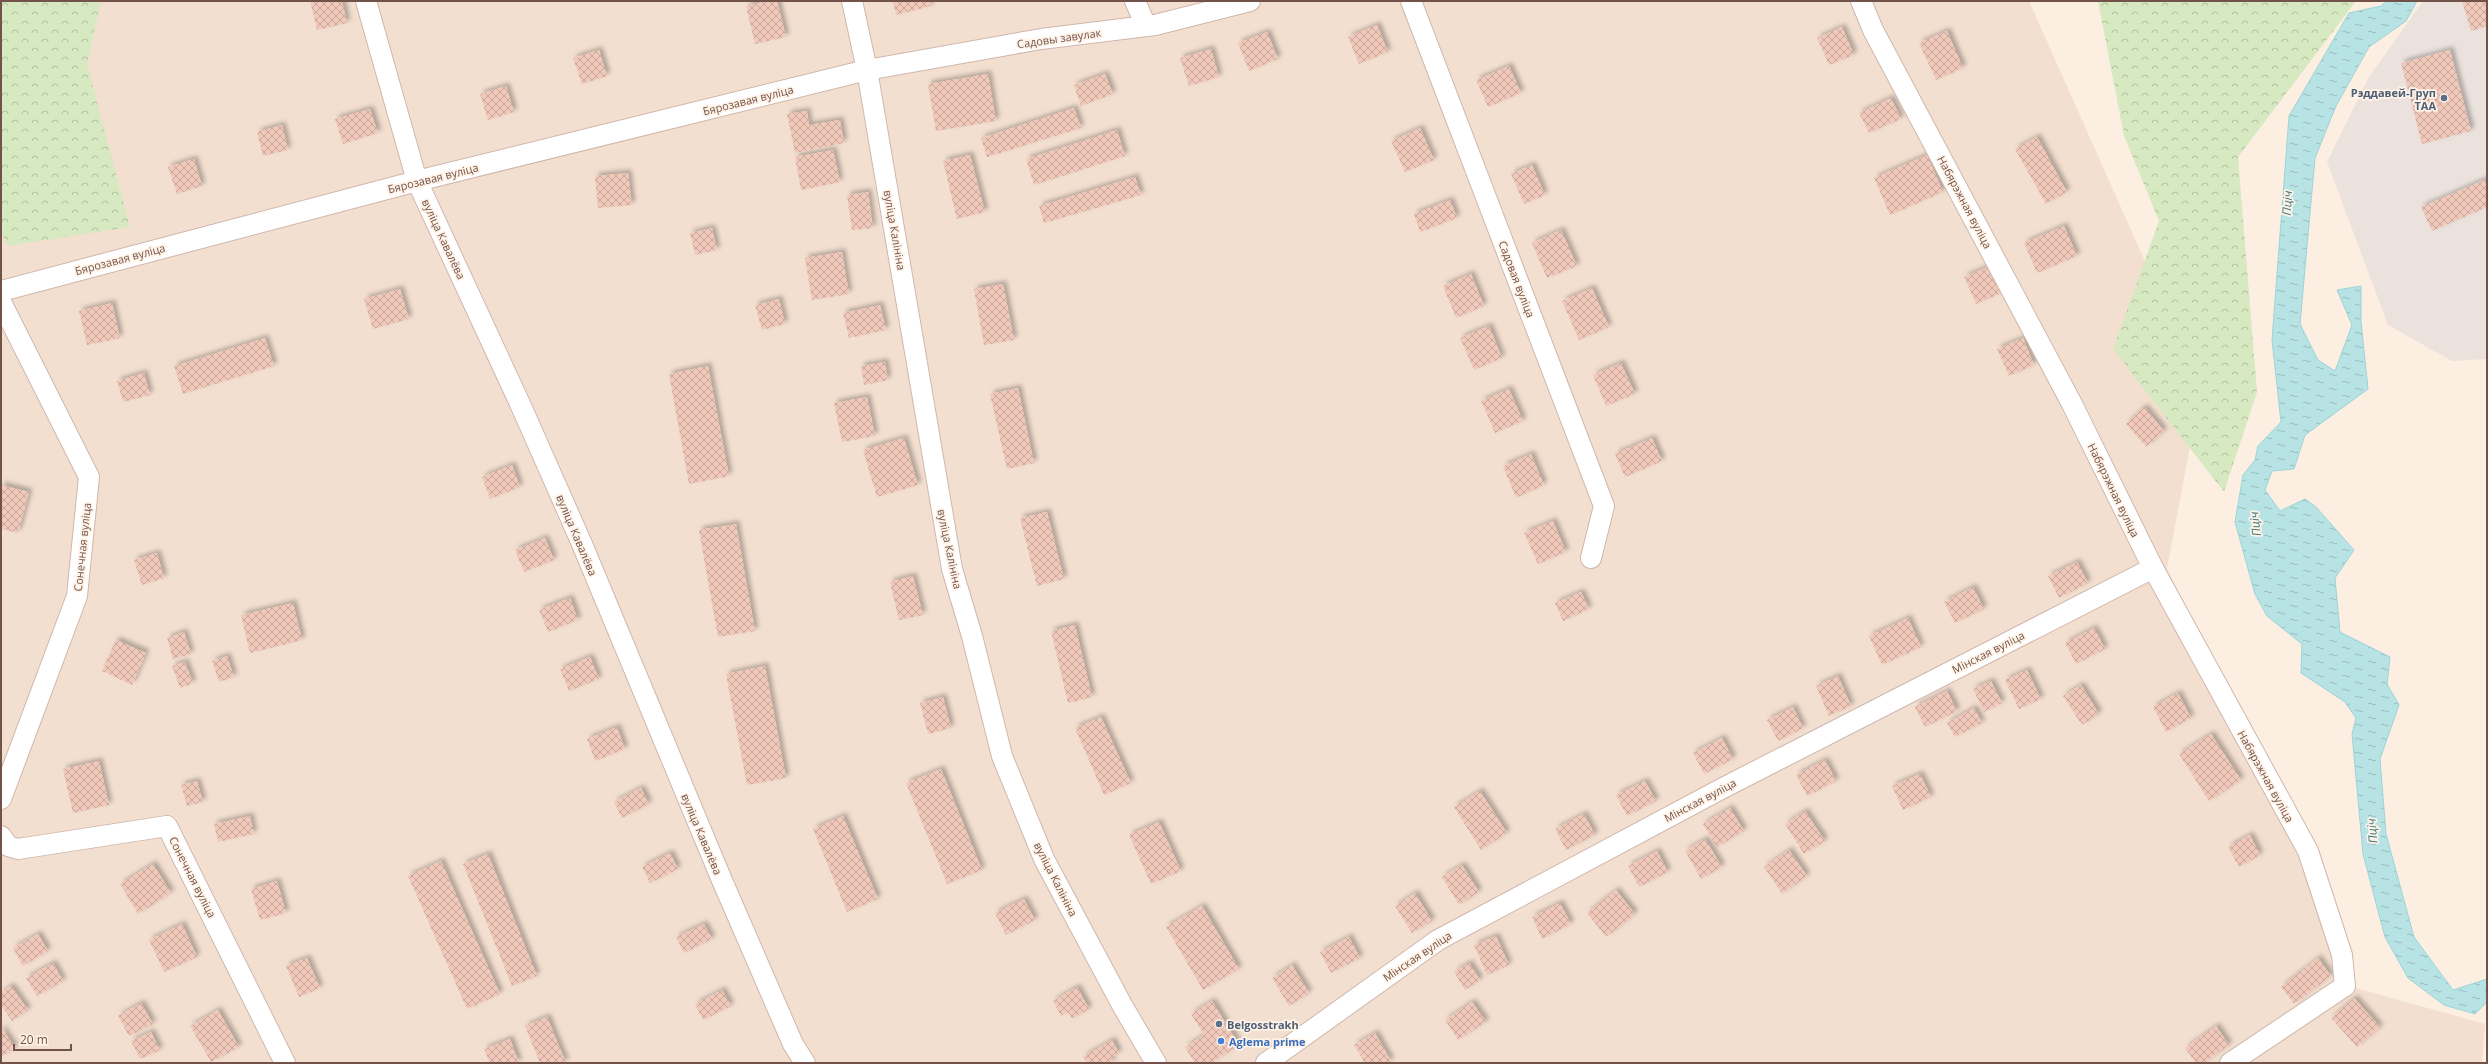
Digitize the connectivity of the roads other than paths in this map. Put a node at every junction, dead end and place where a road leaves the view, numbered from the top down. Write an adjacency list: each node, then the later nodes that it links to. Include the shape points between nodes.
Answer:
1 (366, 1): 9 (street, вуліца Кавалёва)
2 (852, 1): 8 (street, вуліца Калініна)
3 (1135, 1): 7 (street)
4 (1250, 1): 7 (street, Садовы завулак)
5 (1411, 1): 12 (street, Садовая вуліца, via 1604,506)
6 (1861, 1): 13 (street, Набярэжная вуліца, via 1877,37 2072,404)
7 (1146, 26): 8 (street, Садовы завулак, via 1041,39)
8 (867, 70): 9 (street, Бярозавая вуліца); 18 (street, вуліца Калініна, via 952,569 972,636 1002,756 1044,859)
9 (417, 181): 10 (street, Бярозавая вуліца); 17 (street, вуліца Кавалёва, via 550,471 723,884 793,1044)
10 (1, 291)
11 (1, 302): 14 (street, Сонечная вуліца, via 89,477 77,596)
12 (1591, 558)
13 (2153, 568): 19 (street, Мінская вуліца, via 1723,788 1438,940); 20 (street, Набярэжная вуліца, via 2308,851 2342,955 2345,986)
14 (1, 799)
15 (1, 836): 16 (street, Сонечная вуліца, via 8,846 18,849 167,826)
16 (285, 1063)
17 (804, 1063)
18 (1156, 1063)
19 (1266, 1063)
20 (2230, 1063)

